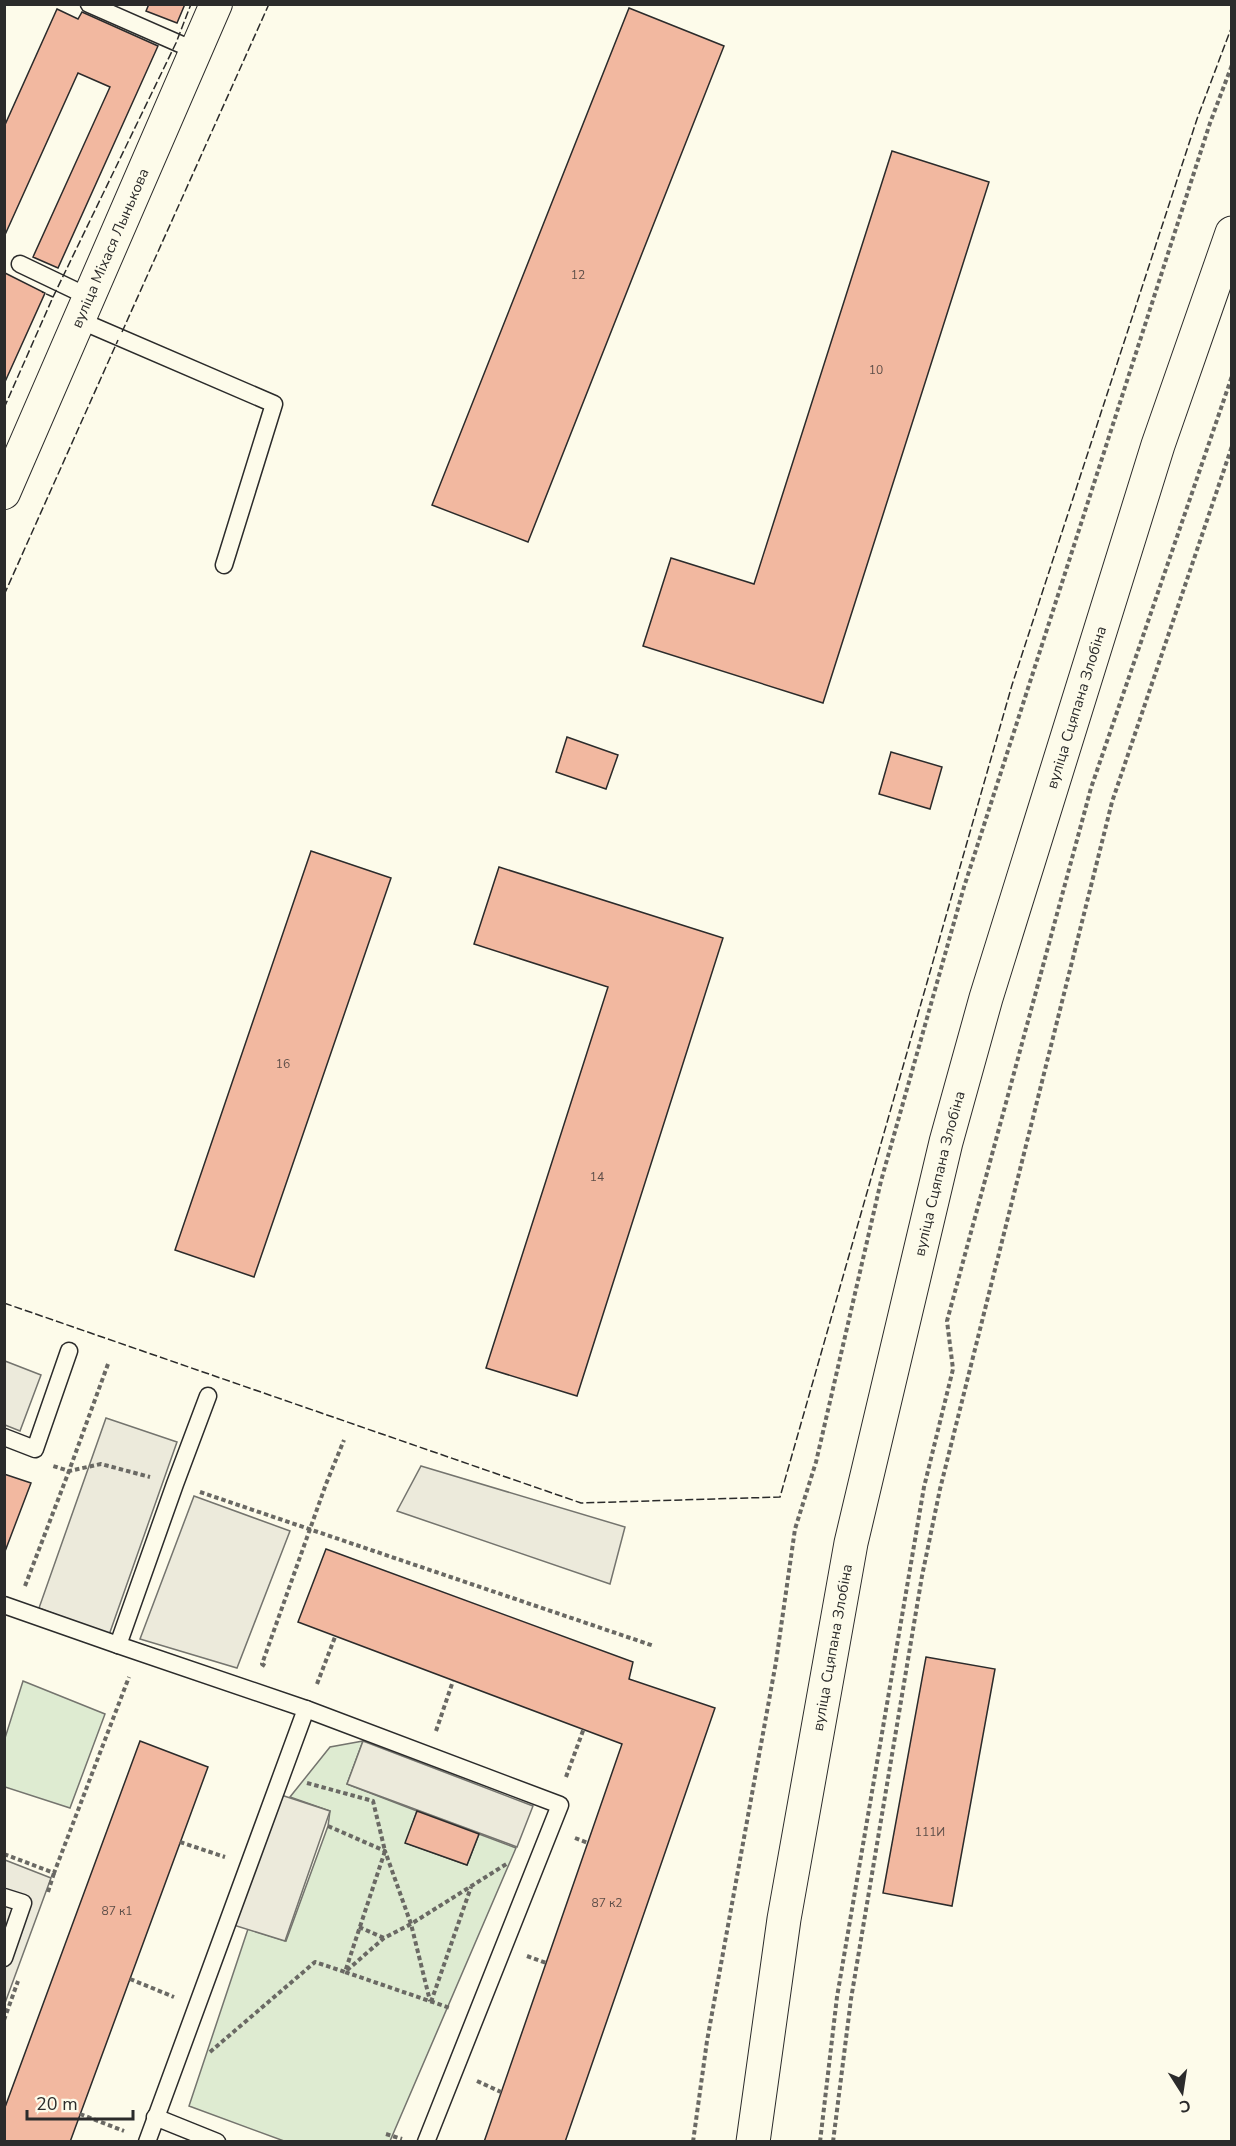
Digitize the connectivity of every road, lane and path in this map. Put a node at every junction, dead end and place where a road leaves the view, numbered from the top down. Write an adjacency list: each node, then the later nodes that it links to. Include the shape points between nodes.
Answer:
1 (89, 4): 3 (lane)
2 (216, 4): 3 (street, вуліца Міхася Лынькова)
3 (196, 51): 6 (street, вуліца Міхася Лынькова)
4 (1232, 233): 62 (street, вуліца Сцяпана Злобіна, via 1158,446 986,998 946,1142 851,1543 784,1919)
5 (20, 264): 6 (lane)
6 (84, 309): 9 (street, вуліца Міхася Лынькова); 10 (lane, via 274,404)
7 (1232, 376): 63 (path, via 1091,788 946,1321 953,1369 924,1487 837,1997)
8 (1232, 446): 64 (path, via 1112,802 940,1490 851,1999)
9 (4, 493)
10 (224, 565)
11 (69, 1351): 13 (lane, via 35,1449)
12 (208, 1396): 19 (lane)
13 (4, 1437)
14 (344, 1440): 16 (path)
15 (50, 1465): 17 (path, via 69,1471)
16 (311, 1529): 20 (path); 21 (path, via 262,1664)
17 (10, 1607): 19 (lane)
18 (335, 1637): 25 (path)
19 (118, 1645): 26 (lane)
20 (654, 1646)
21 (273, 1668)
22 (130, 1674): 38 (path, via 54,1873)
23 (306, 1681): 25 (path)
24 (453, 1681): 29 (path)
25 (317, 1685): 26 (path)
26 (306, 1709): 32 (lane); 61 (lane, via 560,1805)
27 (425, 1727): 29 (path)
28 (584, 1728): 33 (path)
29 (436, 1731): 30 (path)
30 (447, 1735)
31 (555, 1773): 33 (path)
32 (282, 1776): 37 (path, via 373,1801); 54 (lane)
33 (566, 1777): 34 (path)
34 (574, 1781)
35 (328, 1826): 37 (path)
36 (180, 1842): 39 (path)
37 (386, 1851): 43 (path); 44 (path)
38 (4, 1854)
39 (231, 1859)
40 (509, 1863): 41 (path)
41 (471, 1886): 43 (path); 52 (path)
42 (4, 1897): 47 (lane, via 23,1903)
43 (411, 1924): 45 (path); 52 (path)
44 (359, 1927): 45 (path); 49 (path)
45 (384, 1938): 49 (path)
46 (518, 1953): 48 (path)
47 (4, 1958)
48 (546, 1963)
49 (345, 1972): 52 (path); 54 (path, via 315,1962)
50 (130, 1979): 51 (path)
51 (179, 1999)
52 (430, 2002)
53 (468, 2077): 55 (path)
54 (166, 2089): 57 (lane)
55 (501, 2092)
56 (80, 2114): 58 (path)
57 (155, 2117): 59 (lane); 60 (lane)
58 (128, 2133)
59 (147, 2142)
60 (217, 2142)
61 (426, 2142)
62 (753, 2142)
63 (820, 2142)
64 (833, 2142)

